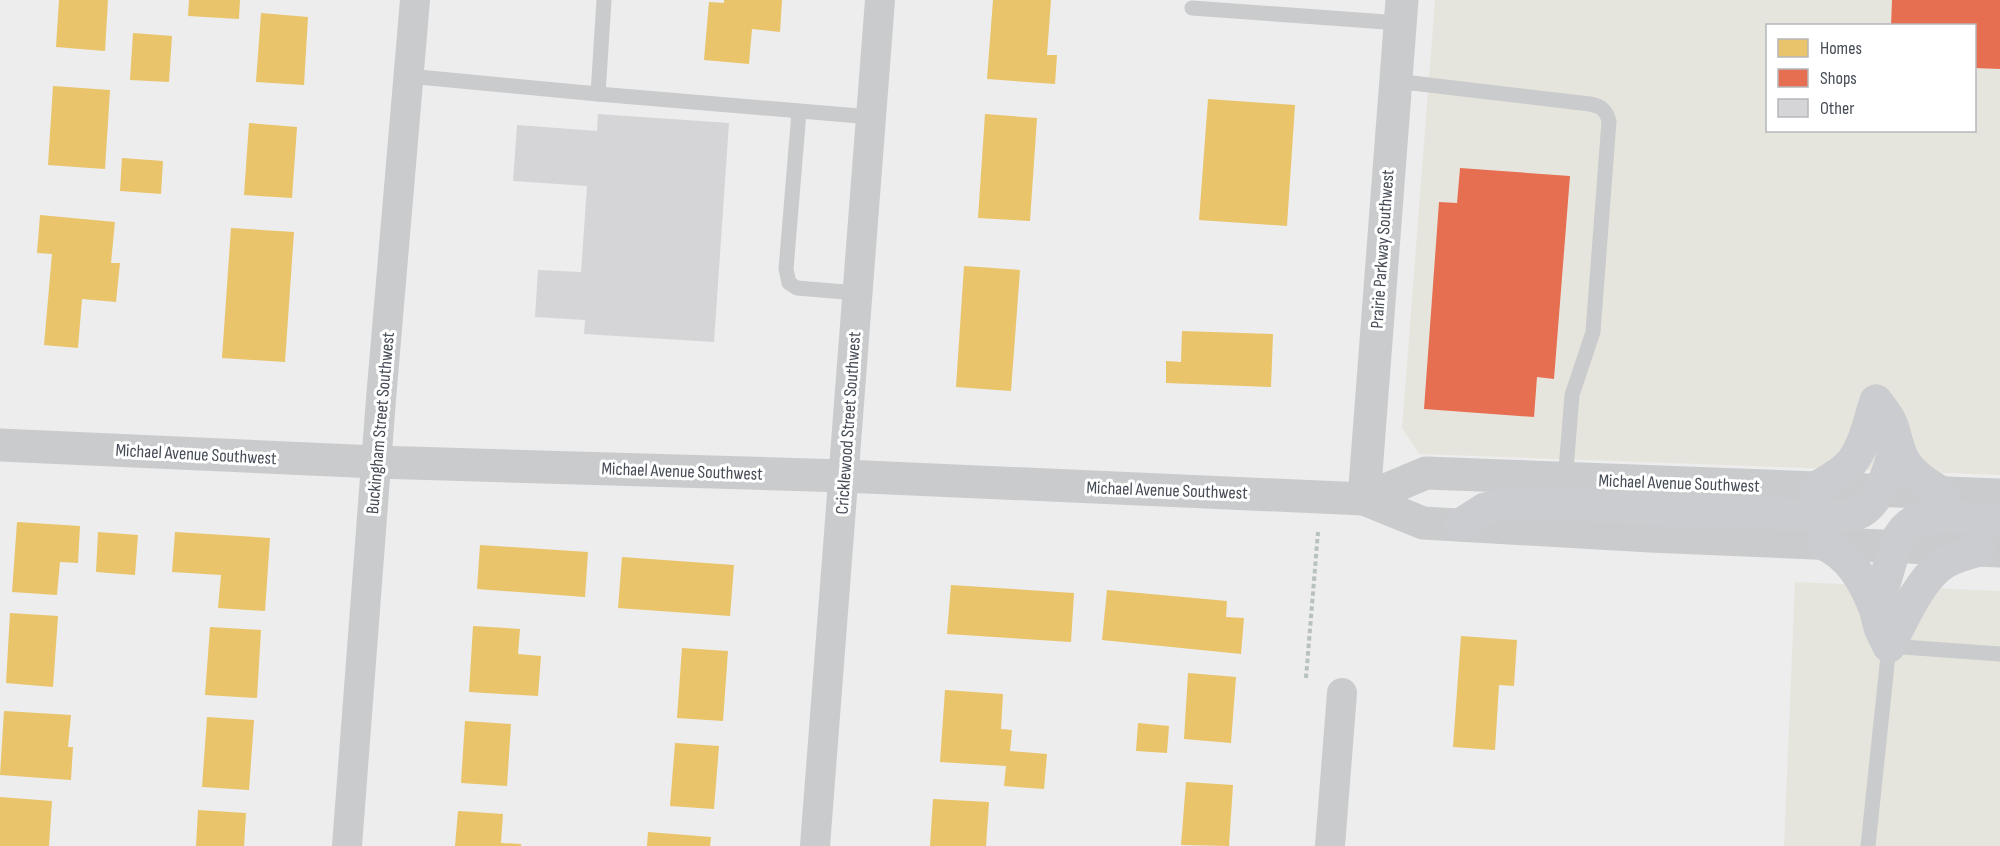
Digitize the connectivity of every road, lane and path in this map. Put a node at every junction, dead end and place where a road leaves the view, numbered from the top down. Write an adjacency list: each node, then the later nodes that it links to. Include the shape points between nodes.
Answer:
1 (415, 0): 6 (street, Buckingham Street Southwest)
2 (604, 0): 8 (lane)
3 (880, 0): 10 (street, Cricklewood Street Southwest)
4 (1192, 8): 5 (lane)
5 (1401, 12): 7 (street, Prairie Parkway Southwest)
6 (408, 76): 8 (lane); 14 (street, Buckingham Street Southwest)
7 (1395, 81): 18 (lane, via 1590,104 1603,108 1607,114 1593,332 1572,395); 21 (street, Prairie Parkway Southwest)
8 (598, 94): 9 (lane)
9 (800, 112): 10 (lane); 11 (lane, via 786,268 789,283 797,288)
10 (871, 117): 11 (street, Cricklewood Street Southwest)
11 (857, 293): 15 (street, Cricklewood Street Southwest)
12 (1894, 433): 16 (main road, via 1876,401 1864,440 1852,462); 17 (main road, via 1890,464); 19 (main road, via 1908,467)
13 (0, 445): 14 (street, Michael Avenue Southwest)
14 (376, 462): 15 (street, Michael Avenue Southwest); 33 (street, Buckingham Street Southwest)
15 (844, 476): 21 (street, Michael Avenue Southwest); 34 (street, Cricklewood Street Southwest)
16 (1816, 488): 17 (street, Michael Avenue Southwest); 18 (street, Michael Avenue Southwest)
17 (1879, 491): 18 (main road, via 1862,511 1847,516); 19 (street, Michael Avenue Southwest)
18 (1564, 492): 21 (street, Michael Avenue Southwest, via 1426,473); 23 (main road, via 1496,505)
19 (1942, 493): 20 (street, Michael Avenue Southwest)
20 (2000, 495)
21 (1364, 498): 23 (street, Michael Avenue Southwest, via 1423,523)
22 (2000, 520): 26 (main road, via 1930,517 1908,526)
23 (1460, 525): 25 (street, Michael Avenue Southwest)
24 (1318, 531): 31 (path)
25 (1822, 543): 26 (street, Michael Avenue Southwest); 28 (main road, via 1852,564)
26 (1896, 546): 27 (street, Michael Avenue Southwest); 28 (main road)
27 (1990, 551): 29 (main road, via 1942,564 1912,603)
28 (1876, 611): 29 (main road)
29 (1889, 646): 30 (lane); 36 (lane)
30 (2000, 654)
31 (1306, 678)
32 (1342, 693): 35 (street)
33 (347, 846)
34 (814, 846)
35 (1330, 846)
36 (1868, 846)

